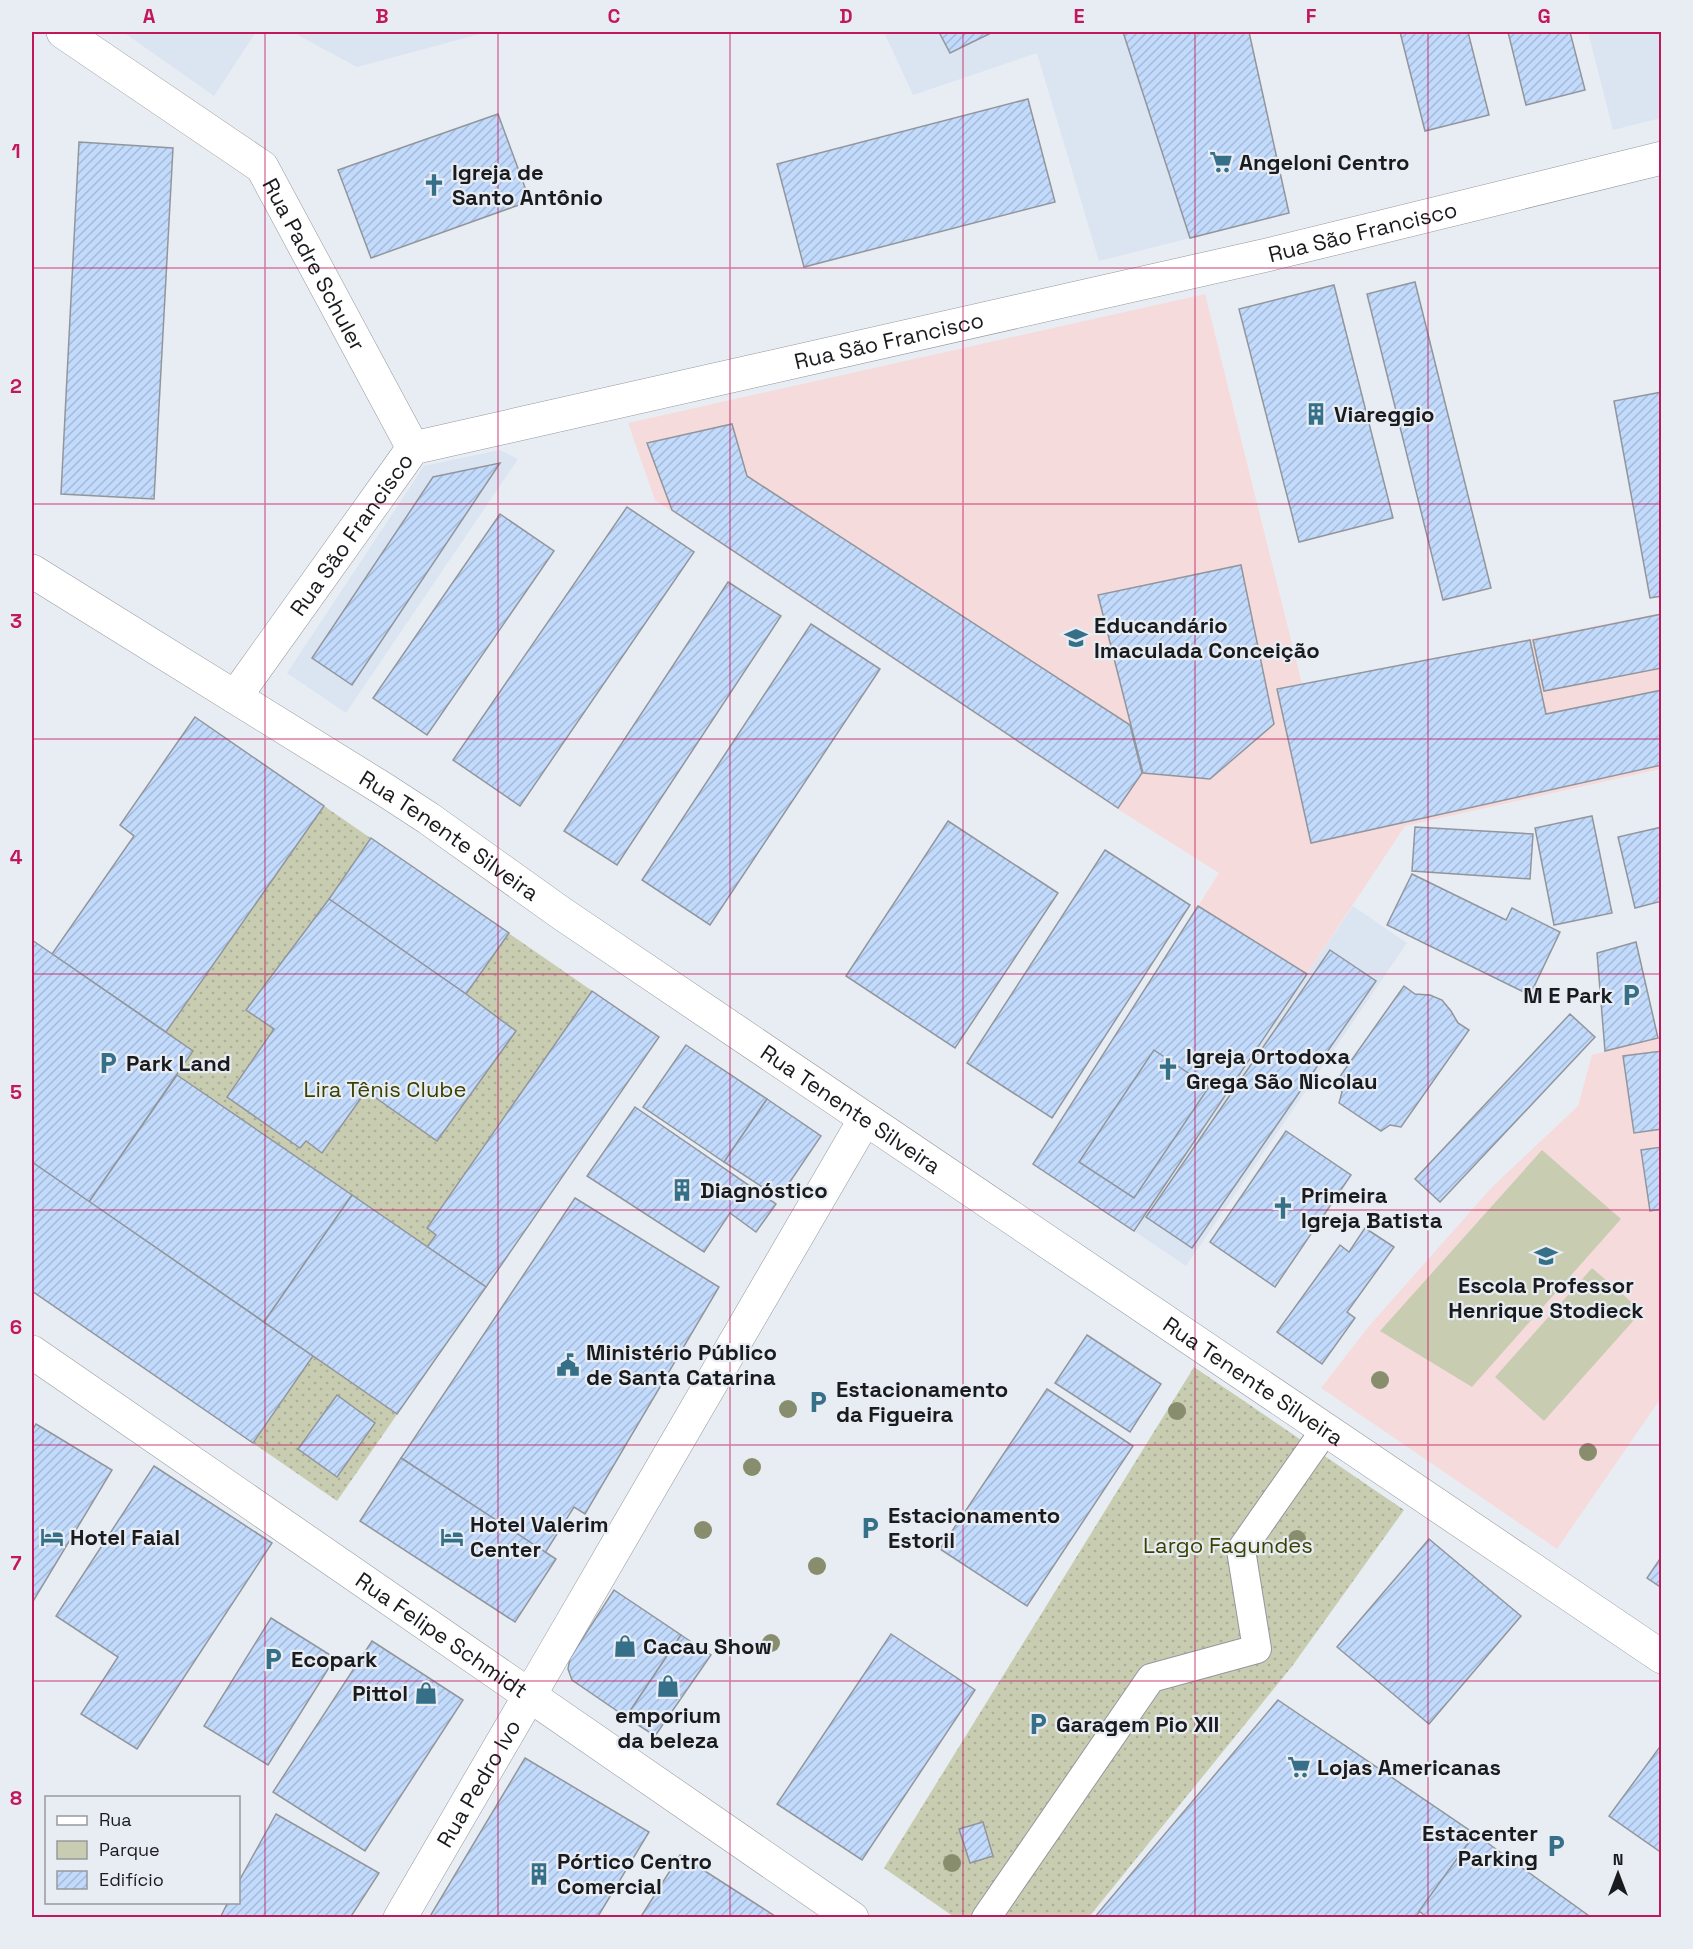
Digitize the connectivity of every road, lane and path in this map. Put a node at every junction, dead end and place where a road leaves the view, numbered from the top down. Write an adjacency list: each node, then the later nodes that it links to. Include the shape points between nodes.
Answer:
1 (63, 32): 3 (street, Rua Padre Schuler, via 262,167)
2 (1662, 158): 3 (street, Rua São Francisco, via 1250,259)
3 (413, 448): 5 (street, Rua São Francisco)
4 (32, 570): 5 (street, Rua Tenente Silveira)
5 (235, 698): 6 (street, Rua Tenente Silveira, via 428,818)
6 (865, 1119): 8 (street, Rua Tenente Silveira); 10 (street, Rua Pedro Ivo)
7 (32, 1352): 10 (street, Rua Felipe Schmidt)
8 (1325, 1430): 9 (street, Rua Tenente Silveira); 13 (street, via 1242,1550 1257,1649 1151,1678)
9 (1662, 1657)
10 (529, 1695): 11 (street, Rua Pedro Ivo); 12 (street, Rua Felipe Schmidt)
11 (400, 1917)
12 (852, 1917)
13 (986, 1917)

